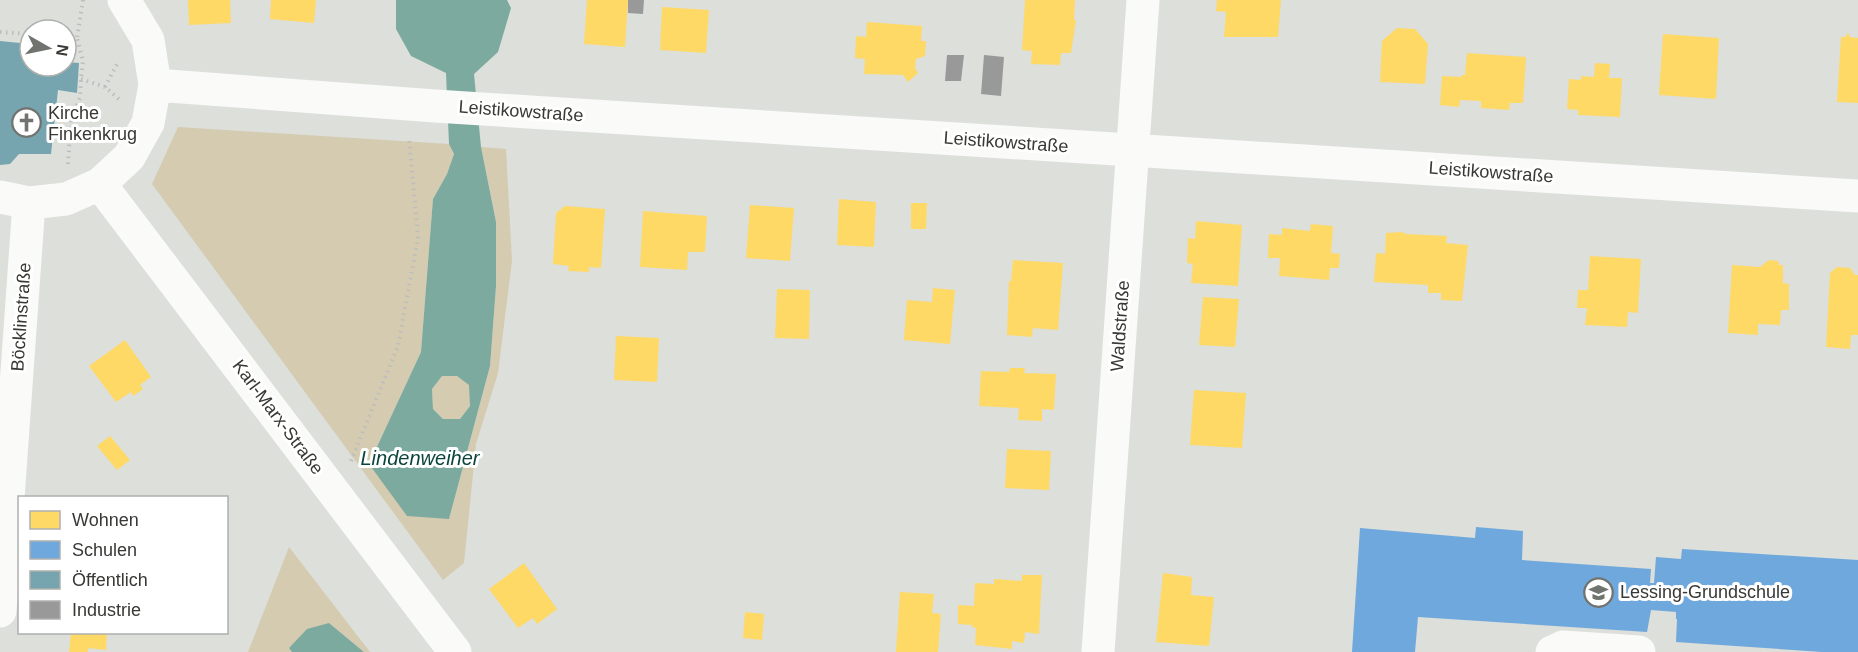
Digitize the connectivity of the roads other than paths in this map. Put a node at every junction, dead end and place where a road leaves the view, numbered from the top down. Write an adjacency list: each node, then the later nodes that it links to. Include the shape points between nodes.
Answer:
1 (124, 0): 3 (street, via 148,40)
2 (1143, 0): 4 (street, Waldstraße)
3 (155, 85): 4 (street, Leistikowstraße); 5 (street, via 148,123 129,157)
4 (1132, 150): 6 (street, Leistikowstraße); 10 (street, Waldstraße)
5 (100, 184): 7 (street, via 66,199); 9 (street, Karl-Marx-Straße)
6 (1858, 195)
7 (15, 200): 8 (street, Böcklinstraße)
8 (0, 611)
9 (455, 652)
10 (1098, 652)
11 (1552, 652): 12 (street, via 1563,647)
12 (1639, 652)

